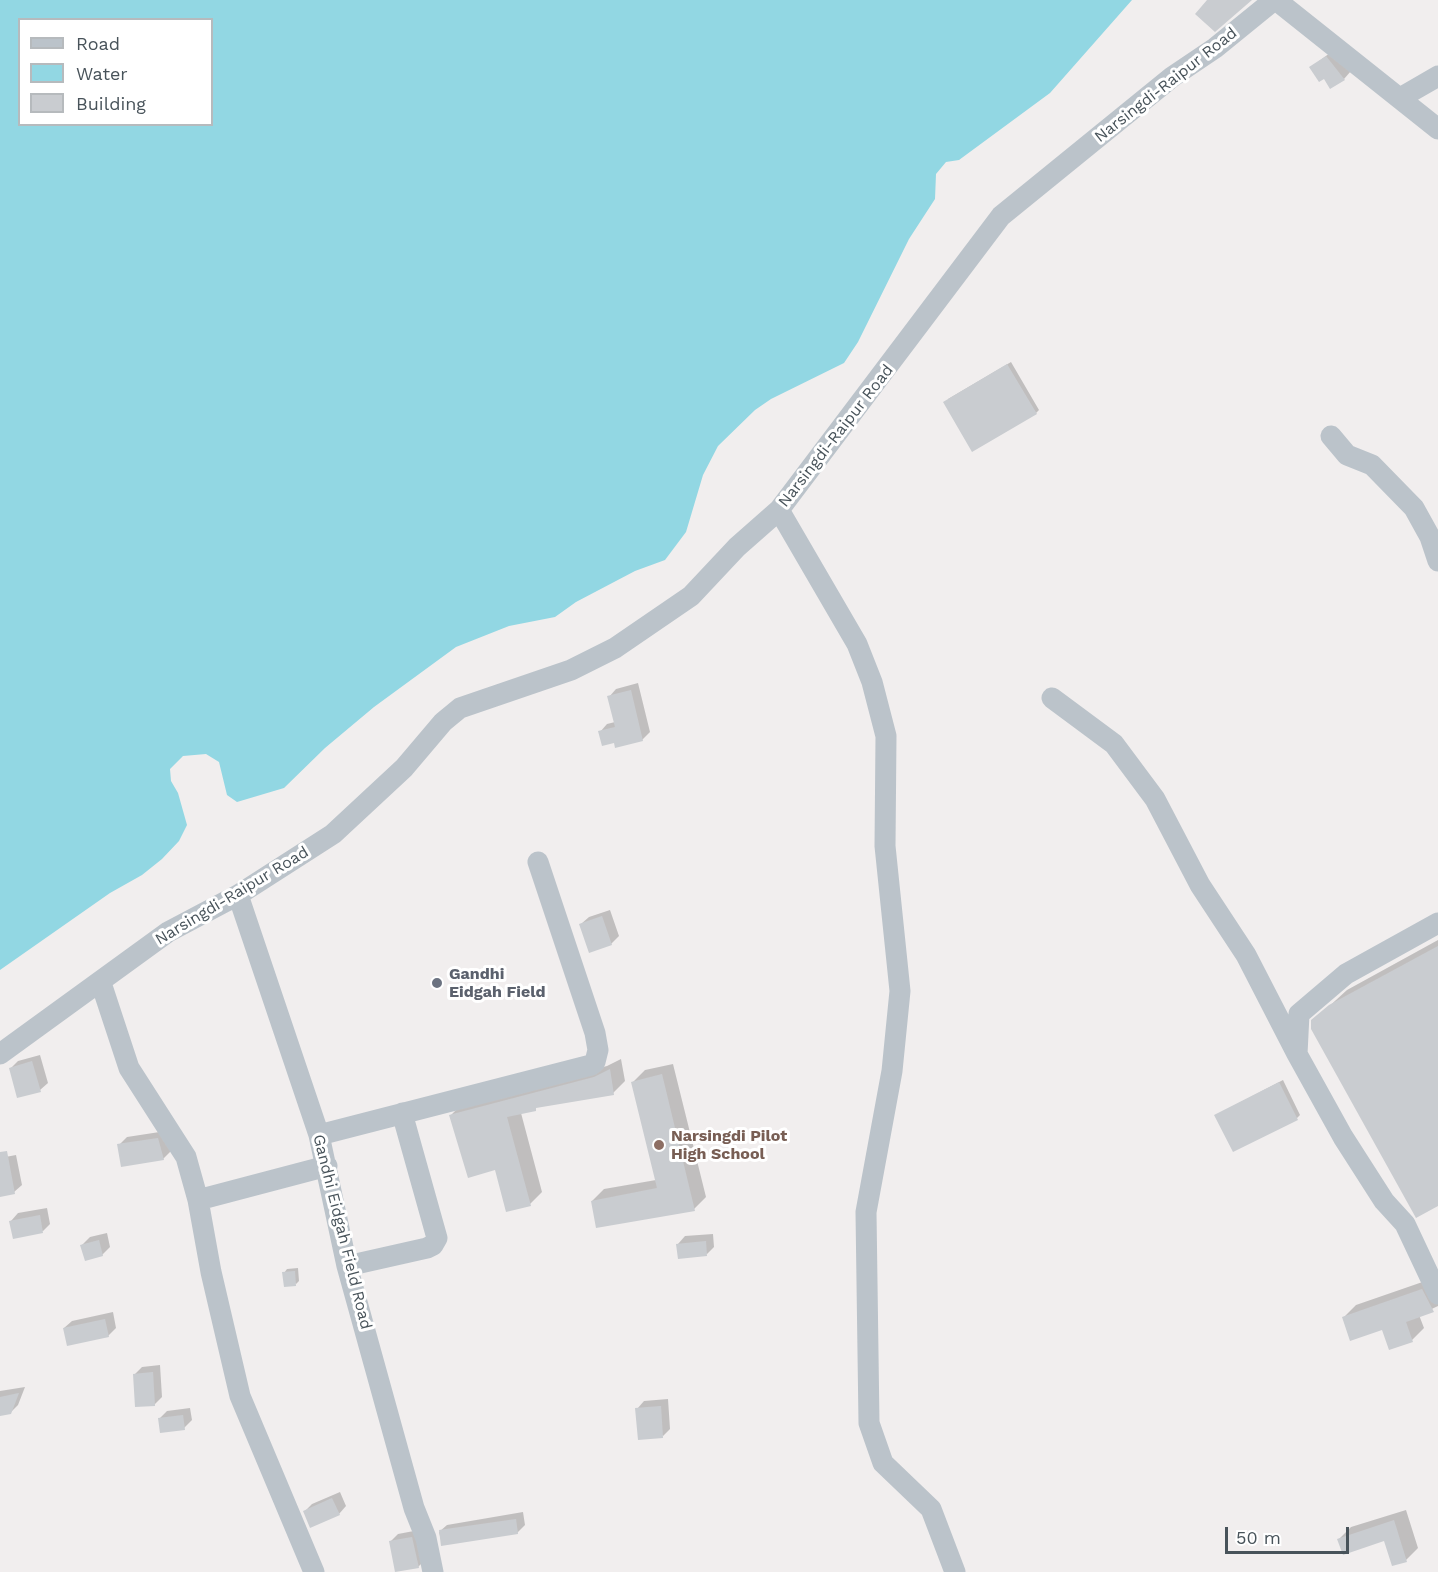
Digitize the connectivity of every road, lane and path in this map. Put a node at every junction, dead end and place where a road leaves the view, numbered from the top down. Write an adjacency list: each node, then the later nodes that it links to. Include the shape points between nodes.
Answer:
1 (1275, 0): 3 (street); 6 (street, Narsingdi-Raipur Road, via 1172,77 1001,216)
2 (1438, 76): 3 (street)
3 (1400, 98): 4 (street)
4 (1438, 129)
5 (1331, 436): 7 (street, via 1347,455 1372,465 1414,508)
6 (779, 510): 10 (street, Narsingdi-Raipur Road, via 691,596 615,648 571,670 460,708 404,768 333,834); 23 (street, via 857,644 886,736 885,846 900,991 892,1071 866,1212 869,1423 883,1463 931,1509)
7 (1438, 561)
8 (1052, 698): 14 (street, via 1114,744 1155,799 1200,885 1246,955)
9 (538, 862): 15 (street, via 595,1033 597,1057 591,1065)
10 (238, 896): 12 (street, Narsingdi-Raipur Road, via 168,932); 16 (street, Gandhi Eidgah Field Road)
11 (1438, 923): 14 (street, via 1346,974 1299,1014)
12 (101, 983): 13 (street, Narsingdi-Raipur Road); 18 (street, via 129,1068 186,1157)
13 (0, 1054)
14 (1297, 1054): 20 (street, via 1384,1201 1406,1224)
15 (402, 1113): 16 (street); 19 (street, via 436,1238 428,1248)
16 (319, 1135): 17 (street, Gandhi Eidgah Field Road)
17 (327, 1166): 18 (street); 19 (street, Gandhi Eidgah Field Road)
18 (198, 1200): 21 (street, via 240,1396)
19 (347, 1266): 22 (street, Gandhi Eidgah Field Road)
20 (1438, 1294)
21 (314, 1572)
22 (433, 1572)
23 (955, 1572)

